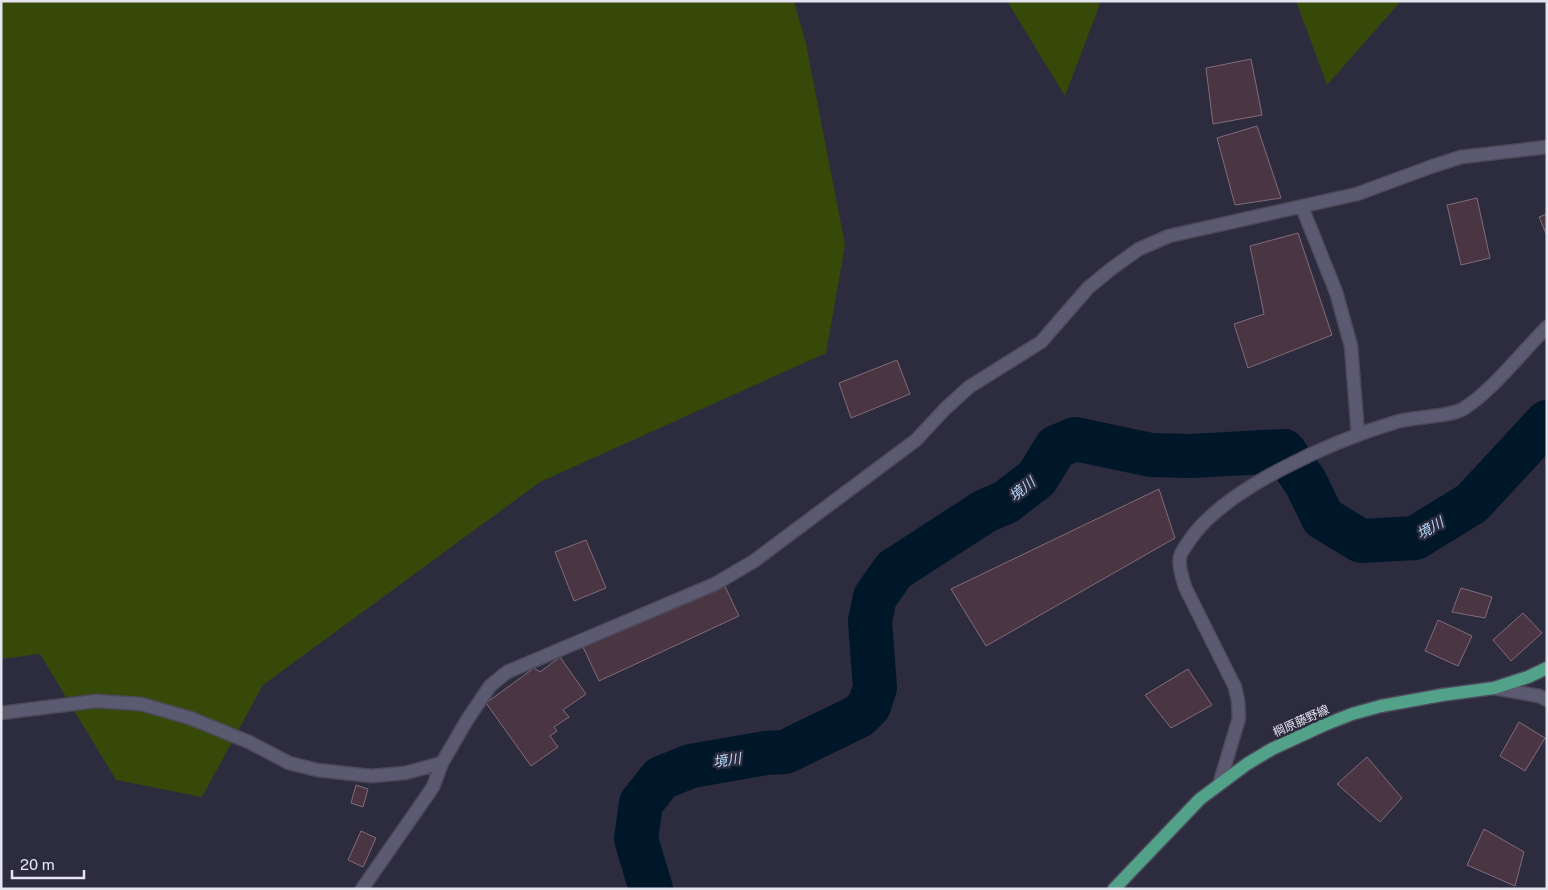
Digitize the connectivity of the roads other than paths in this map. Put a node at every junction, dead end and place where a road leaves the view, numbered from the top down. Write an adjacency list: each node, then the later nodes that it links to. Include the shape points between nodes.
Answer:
1 (1547, 147): 2 (street, via 1461,157 1357,194)
2 (1302, 207): 4 (street, via 1336,292 1351,346); 9 (street, via 1169,236 1139,249 1088,288 1041,342 968,387 916,440 754,561 715,584 507,672 490,686)
3 (1547, 327): 4 (street, via 1488,388 1462,409 1399,421)
4 (1358, 435): 10 (street, via 1280,470 1223,506 1196,530 1180,557 1181,575 1235,687 1238,701 1239,718)
5 (1547, 668): 6 (main road, 棡原藤野線)
6 (1494, 688): 7 (street); 10 (main road, 棡原藤野線, via 1352,714 1272,749)
7 (1547, 700)
8 (1, 713): 9 (street, via 96,701 141,704 190,718 249,742 289,763 317,770 371,776 406,773)
9 (442, 763): 11 (street, via 429,793)
10 (1220, 782): 12 (main road, 棡原藤野線)
11 (362, 889)
12 (1114, 889)

